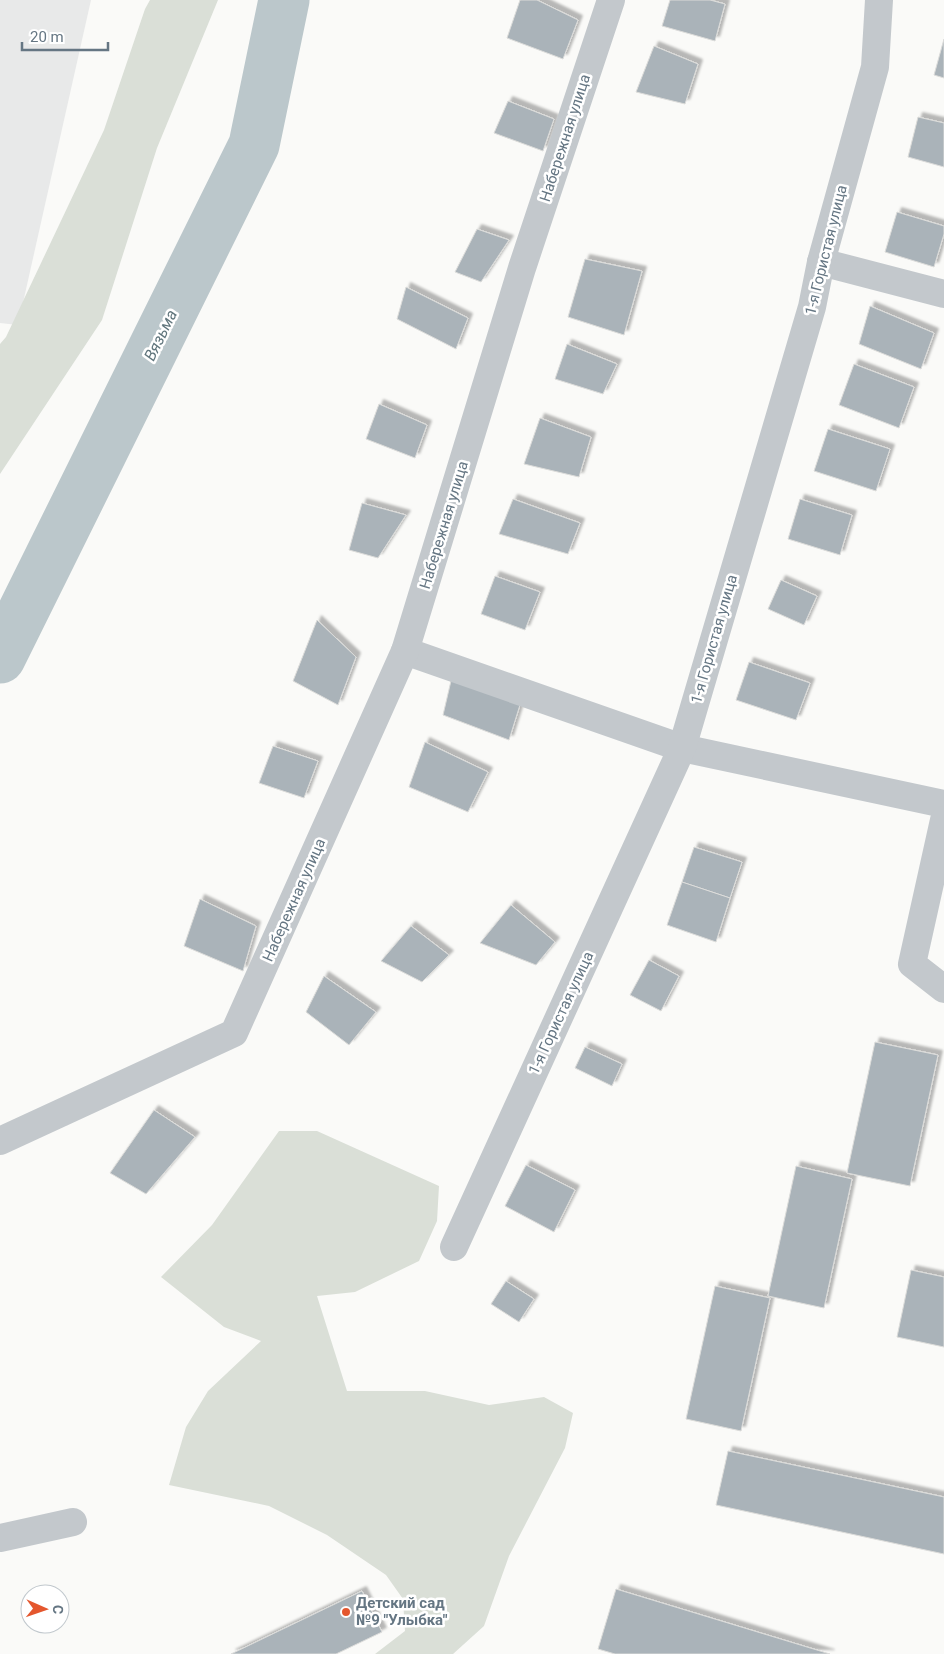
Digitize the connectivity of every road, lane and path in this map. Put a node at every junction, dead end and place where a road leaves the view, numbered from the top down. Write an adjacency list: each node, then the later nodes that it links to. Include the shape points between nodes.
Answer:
1 (611, 0): 5 (street, Набережная улица, via 522,268)
2 (879, 0): 3 (street, 1-я Гористая улица, via 875,67)
3 (821, 262): 4 (street); 6 (street, 1-я Гористая улица, via 812,307)
4 (944, 294)
5 (405, 651): 6 (street); 10 (street, Набережная улица, via 234,1033)
6 (682, 748): 7 (street); 11 (street, 1-я Гористая улица)
7 (944, 804)
8 (944, 820): 9 (street, via 912,964)
9 (944, 989)
10 (0, 1141)
11 (454, 1247)
12 (73, 1522): 13 (street)
13 (0, 1538)

